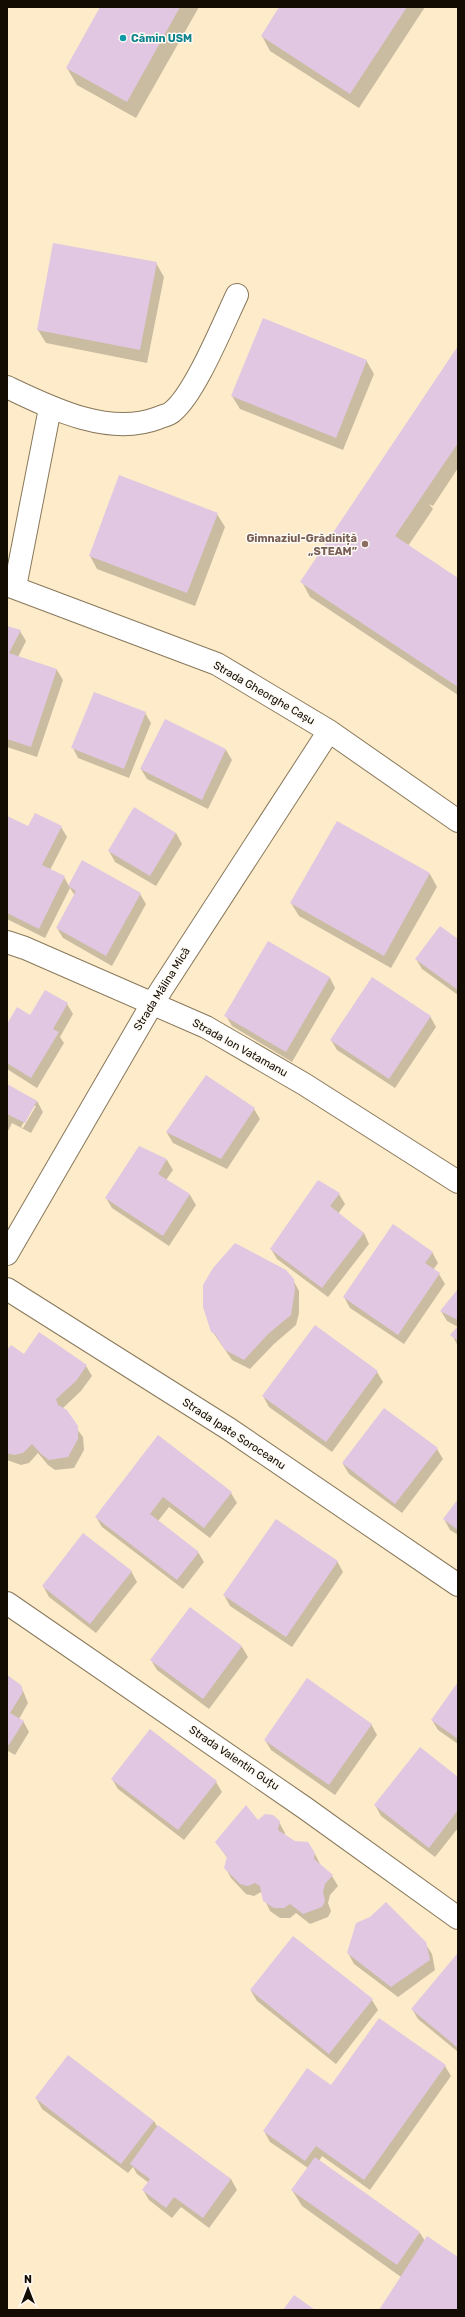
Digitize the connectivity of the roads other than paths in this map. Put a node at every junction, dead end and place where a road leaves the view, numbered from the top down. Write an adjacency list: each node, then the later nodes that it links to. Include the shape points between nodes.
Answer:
1 (237, 296): 3 (street, via 188,395 172,413 143,424 104,423)
2 (7, 387): 3 (street)
3 (50, 408): 4 (street)
4 (11, 586): 5 (street, Strada Gheorghe Cașu, via 217,664)
5 (329, 731): 6 (street, Strada Gheorghe Cașu); 8 (street, Strada Mălina Mică)
6 (458, 822)
7 (7, 942): 8 (street, Strada Ion Vatamanu)
8 (152, 1004): 9 (street, Strada Ion Vatamanu, via 206,1027 297,1080); 10 (street, Strada Mălina Mică)
9 (458, 1182)
10 (7, 1254)
11 (7, 1290): 12 (street, Strada Ipate Soroceanu, via 229,1429)
12 (458, 1585)
13 (7, 1603): 14 (street, Strada Valentin Guțu, via 299,1803)
14 (458, 1918)

